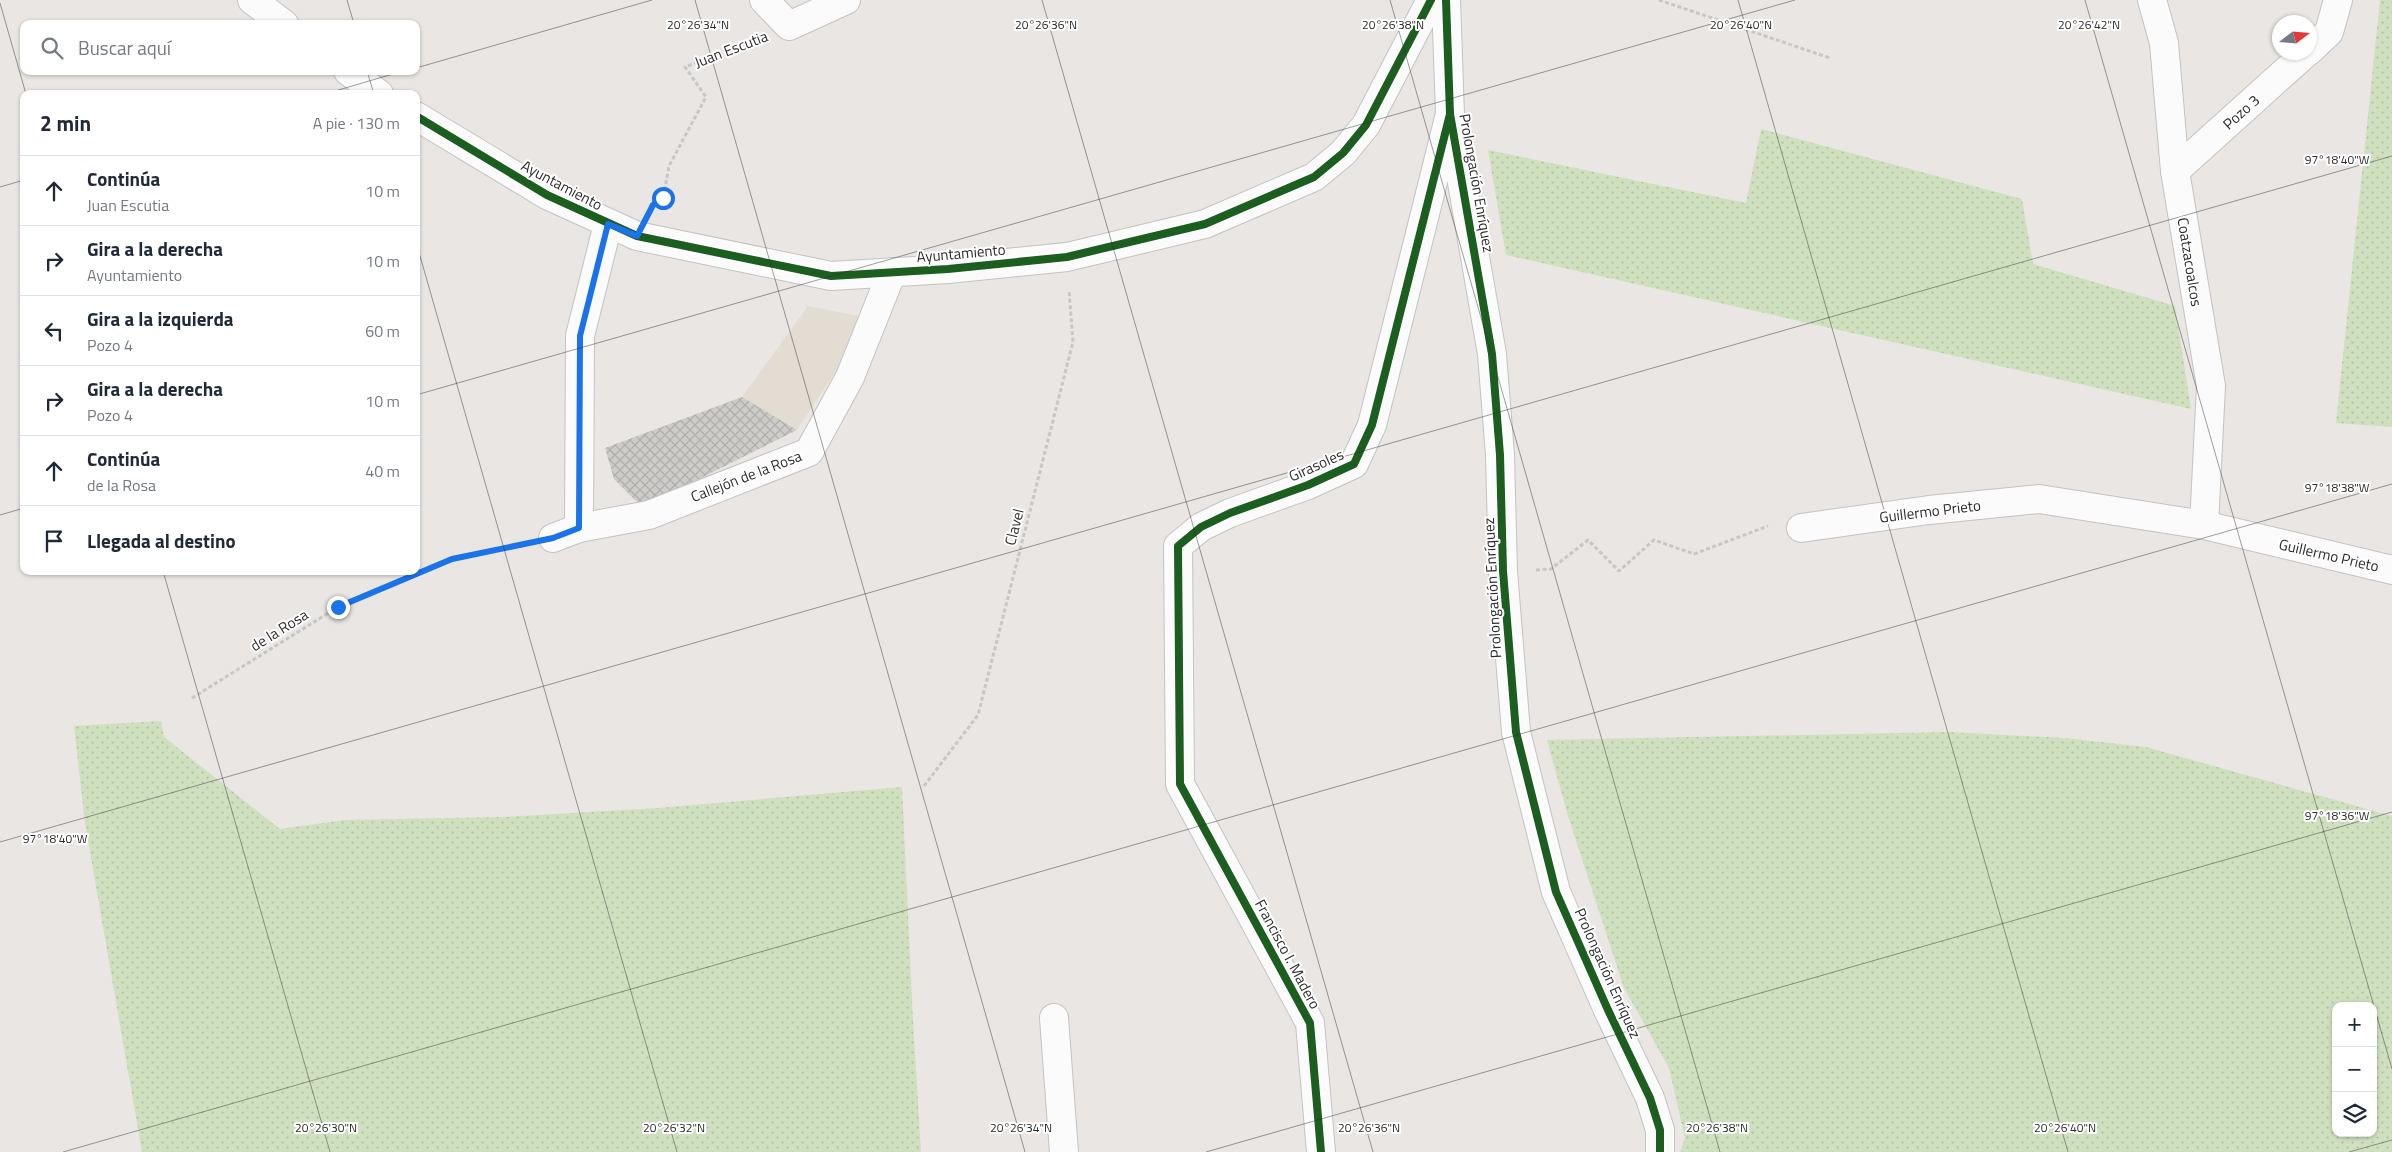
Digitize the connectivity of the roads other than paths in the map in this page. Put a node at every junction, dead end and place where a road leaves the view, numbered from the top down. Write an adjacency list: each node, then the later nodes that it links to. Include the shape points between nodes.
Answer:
1 (252, 0): 8 (street)
2 (764, 0): 3 (street, via 789,26)
3 (846, 0)
4 (1431, 0): 17 (street, Ayuntamiento, via 1366,125 1342,153 1314,177 1204,224 1068,257)
5 (1446, 0): 13 (street, Prolongación Enríquez)
6 (2152, 0): 15 (street, Coatzacoalcos, via 2164,43)
7 (2338, 0): 9 (street, Pozo 3, via 2329,32)
8 (279, 20)
9 (2317, 43)
10 (2298, 60): 15 (street, Pozo 3)
11 (353, 75): 12 (street)
12 (374, 90)
13 (1450, 114): 23 (street, Girasoles, via 1372,425 1354,464 1308,485 1230,513 1201,527 1178,546); 27 (street, Prolongación Enríquez, via 1492,354 1500,455 1503,571 1516,732 1556,892 1650,1098 1660,1130)
14 (420, 118): 16 (street, Ayuntamiento, via 547,195)
15 (2175, 172): 18 (street, Coatzacoalcos, via 2211,386)
16 (608, 224): 17 (street, Ayuntamiento, via 637,236 831,276); 19 (street, via 580,336)
17 (892, 272): 19 (street, Callejón de la Rosa, via 850,377 809,452 649,515)
18 (2204, 525): 20 (street, Guillermo Prieto, via 2039,499); 22 (street, Guillermo Prieto)
19 (579, 528): 21 (street, Callejón de la Rosa)
20 (1801, 528)
21 (553, 538)
22 (2392, 570)
23 (1180, 784): 26 (street, Francisco I. Madero, via 1310,1023)
24 (1054, 1018): 25 (street)
25 (1064, 1152)
26 (1321, 1152)
27 (1660, 1152)

